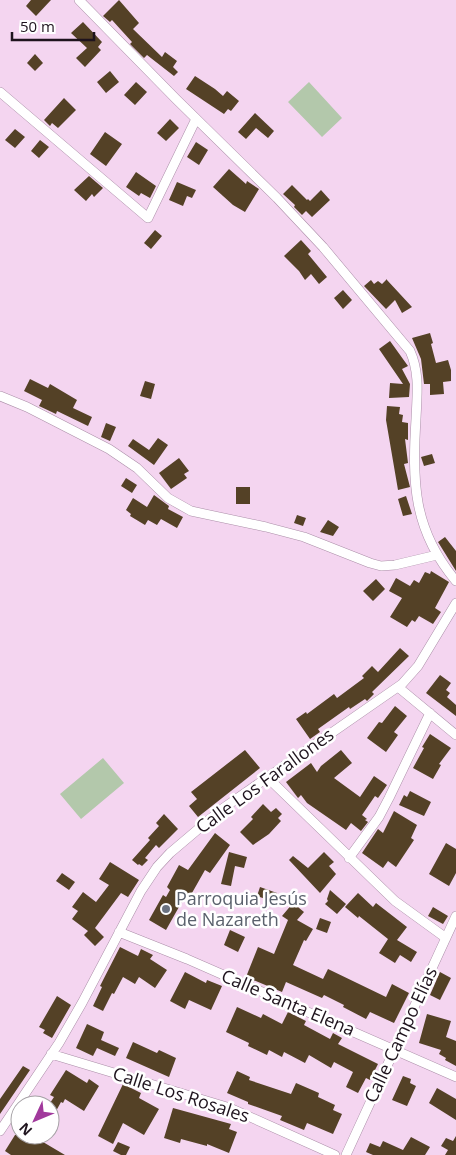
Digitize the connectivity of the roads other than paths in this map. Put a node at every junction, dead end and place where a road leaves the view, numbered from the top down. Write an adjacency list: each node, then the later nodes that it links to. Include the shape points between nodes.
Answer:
1 (79, 0): 3 (street)
2 (0, 92): 3 (street, via 148,218)
3 (196, 119): 5 (street, via 323,247 410,351 417,372 413,460 415,490)
4 (0, 396): 5 (street, via 110,449 137,468 168,498 191,511 304,537 381,566)
5 (437, 555): 6 (street)
6 (456, 580)
7 (456, 603): 8 (street, Calle Los Farallones, via 412,675)
8 (398, 688): 9 (street); 11 (street, Calle Los Farallones)
9 (430, 713): 10 (street); 12 (street, via 379,817)
10 (456, 735)
11 (266, 777): 12 (street); 14 (street, Calle Los Farallones, via 170,853 141,891)
12 (349, 858): 15 (street, via 395,901)
13 (456, 916): 15 (street, Calle Campo Elías)
14 (119, 932): 16 (street, Calle Santa Elena); 17 (street, Calle Los Farallones)
15 (446, 938): 16 (street, Calle Campo Elías)
16 (394, 1050): 18 (street, Calle Santa Elena); 21 (street, Calle Campo Elías)
17 (51, 1054): 19 (street, Calle Los Farallones); 20 (street, Calle Los Rosales, via 230,1108)
18 (456, 1077)
19 (0, 1131)
20 (335, 1155)
21 (346, 1155)

